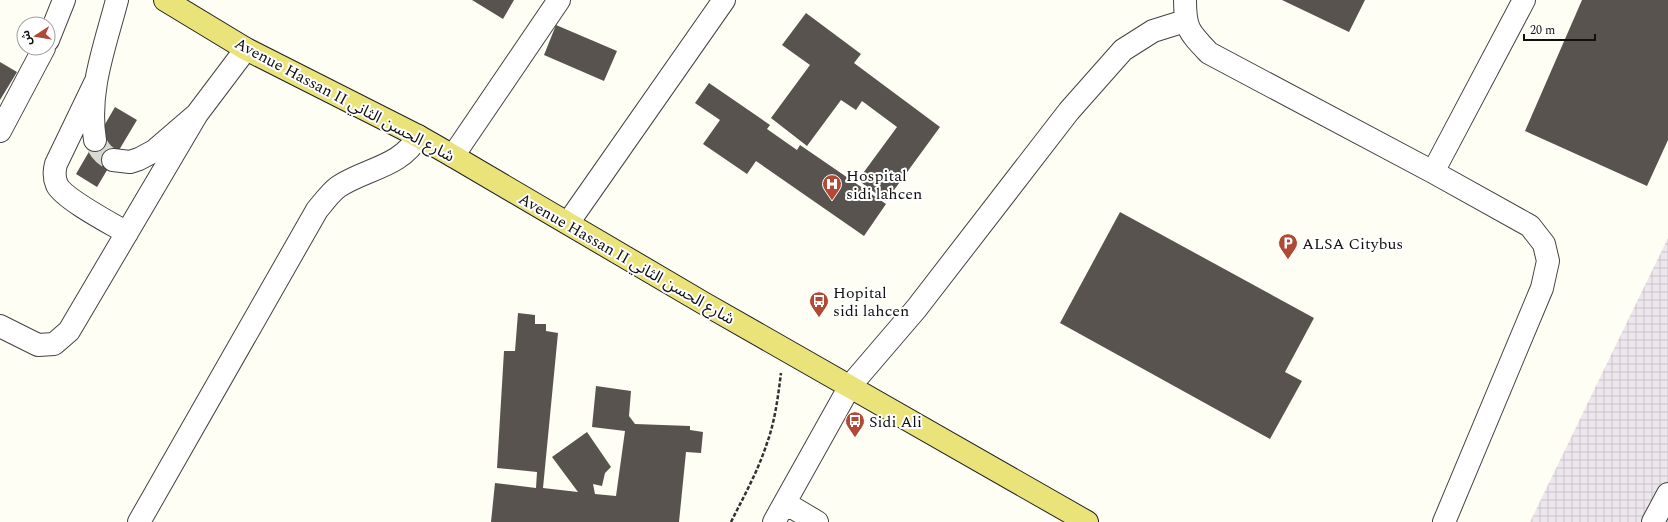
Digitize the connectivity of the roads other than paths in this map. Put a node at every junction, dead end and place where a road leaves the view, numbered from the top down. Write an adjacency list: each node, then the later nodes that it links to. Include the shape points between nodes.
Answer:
1 (64, 0): 8 (street)
2 (117, 0): 11 (street)
3 (165, 0): 9 (main road, Avenue Hassan II شارع الحسن الثاني)
4 (559, 0): 16 (street)
5 (724, 0): 19 (street)
6 (1524, 0): 18 (street)
7 (1185, 10): 18 (street, via 1194,37 1209,53); 22 (street, via 1123,50 1069,111 916,309)
8 (56, 20)
9 (246, 49): 12 (street); 14 (main road, Avenue Hassan II شارع الحسن الثاني)
10 (40, 56): 13 (street)
11 (95, 83): 15 (street, via 92,112); 20 (street, via 56,164 55,180 62,192)
12 (197, 114): 17 (street, via 147,156 130,162); 20 (street)
13 (0, 131)
14 (418, 136): 16 (main road, Avenue Hassan II شارع الحسن الثاني); 25 (street, via 413,146 392,162 337,188 317,210)
15 (96, 140)
16 (453, 156): 19 (main road, Avenue Hassan II شارع الحسن الثاني)
17 (113, 160)
18 (1433, 172): 29 (street, via 1530,226 1544,244 1548,261 1542,288)
19 (568, 223): 22 (main road, Avenue Hassan II شارع الحسن الثاني)
20 (127, 233): 21 (street, via 69,331 54,344 38,345)
21 (0, 326)
22 (850, 386): 24 (street); 28 (main road, Avenue Hassan II شارع الحسن الثاني)
23 (1668, 494): 30 (street)
24 (785, 503): 26 (street); 27 (street)
25 (139, 522)
26 (774, 522)
27 (817, 522)
28 (1086, 522)
29 (1444, 522)
30 (1653, 522)

